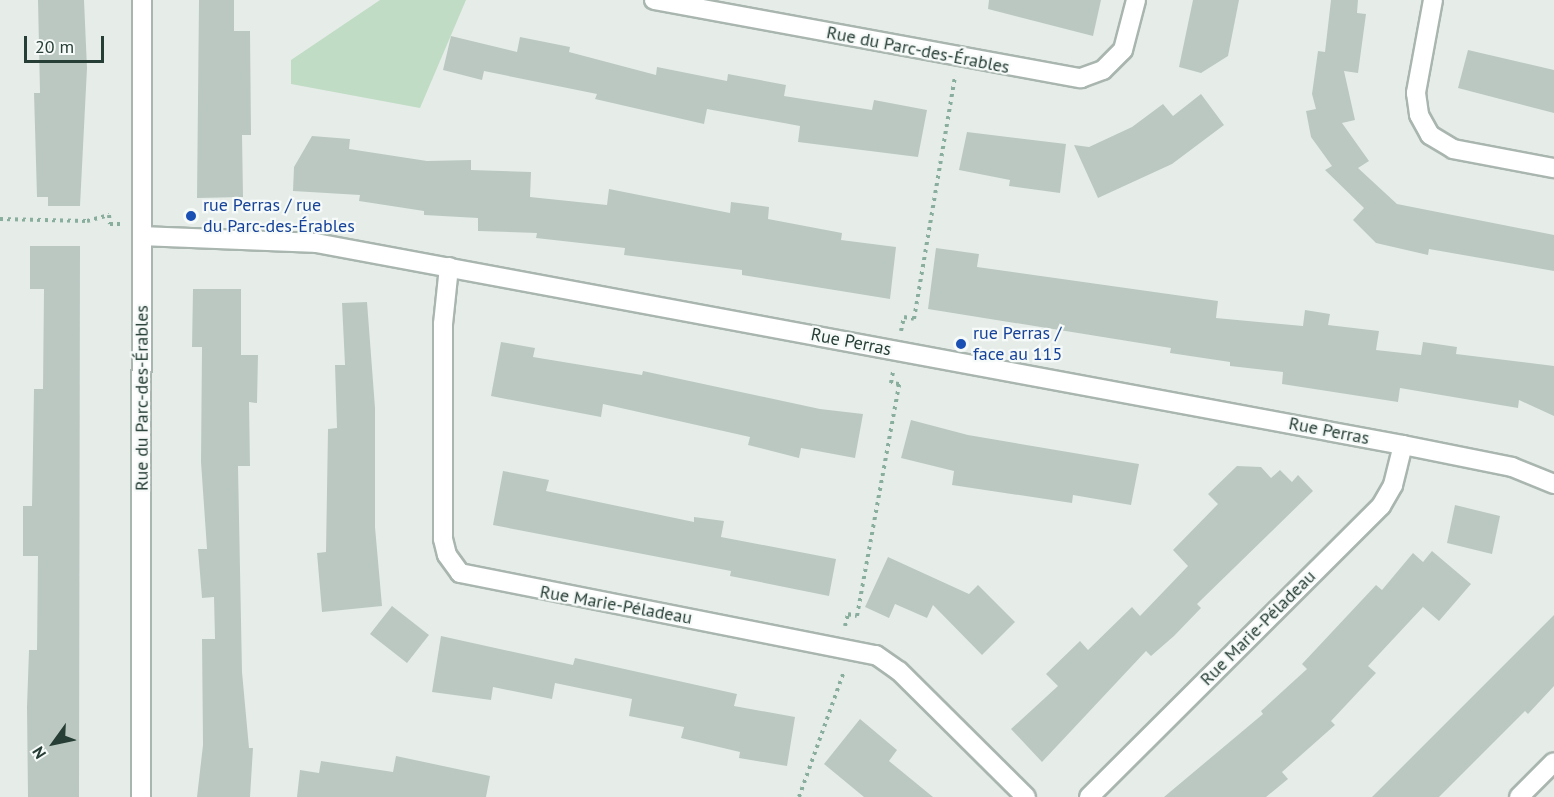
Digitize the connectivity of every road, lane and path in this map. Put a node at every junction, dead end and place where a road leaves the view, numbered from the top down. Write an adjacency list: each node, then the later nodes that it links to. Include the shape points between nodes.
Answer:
1 (142, 0): 9 (street, Rue du Parc-des-Érables)
2 (654, 0): 3 (street, Rue du Parc-des-Érables, via 1081,78 1103,70 1124,50)
3 (1136, 0)
4 (1433, 0): 6 (street, via 1416,93 1419,115 1430,135 1453,149)
5 (955, 76): 11 (path, via 914,319 904,317)
6 (1554, 168)
7 (0, 219): 8 (path, via 87,221 109,215 110,224)
8 (125, 224)
9 (143, 236): 10 (street, Rue Perras, via 291,240); 18 (street, Rue du Parc-des-Érables)
10 (449, 267): 13 (street, Rue Perras); 20 (street, Rue Marie-Péladeau, via 443,324 443,539 447,555 460,573 876,655 899,671)
11 (900, 335)
12 (893, 368): 15 (path, via 891,383 899,384 857,616 848,614)
13 (1403, 445): 14 (street, Rue Perras, via 1512,467); 21 (street, Rue Marie-Péladeau, via 1393,485 1381,506)
14 (1554, 484)
15 (844, 629)
16 (846, 665): 19 (path)
17 (1554, 762): 22 (street)
18 (141, 797)
19 (799, 797)
20 (1026, 797)
21 (1089, 797)
22 (1519, 797)

